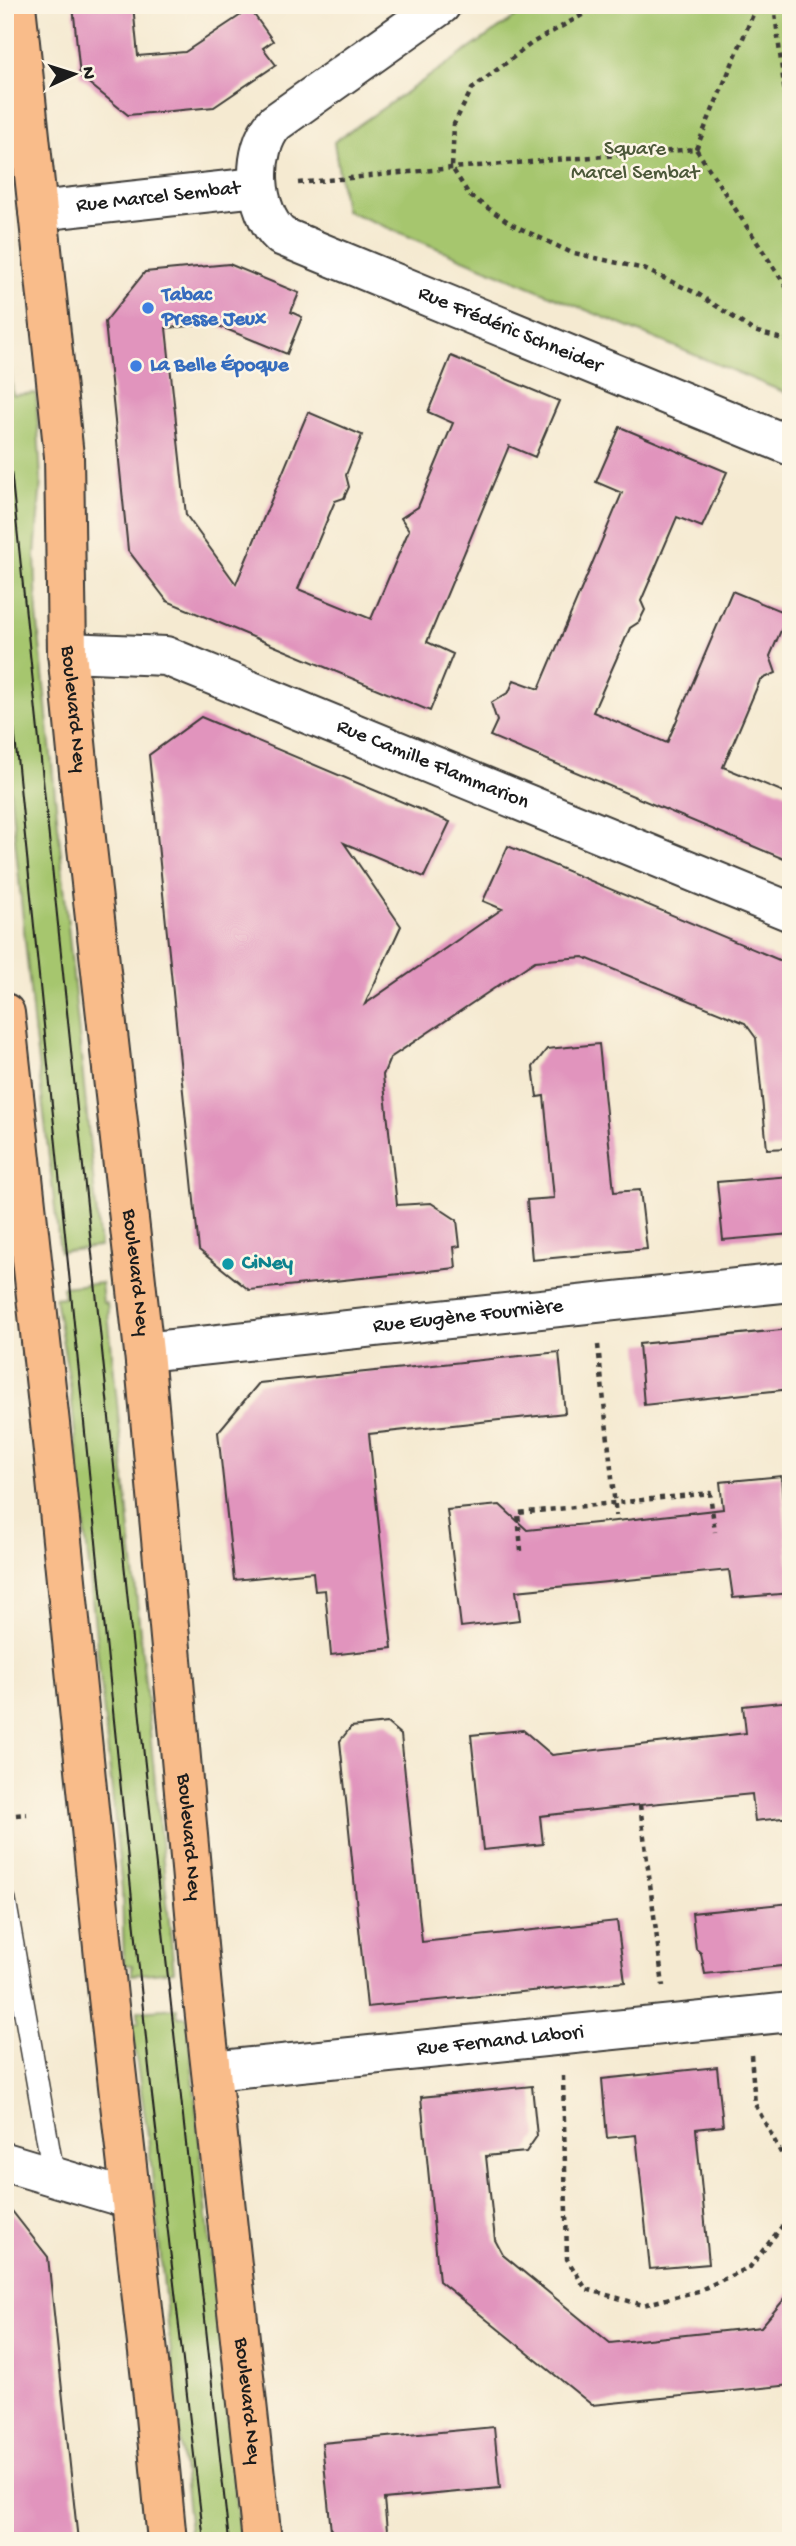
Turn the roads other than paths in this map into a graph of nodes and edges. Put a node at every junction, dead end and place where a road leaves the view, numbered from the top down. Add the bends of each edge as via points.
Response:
1 (16, 5) edge
2 (441, 5) edge
3 (257, 187) junction
4 (38, 211) junction
5 (791, 446) edge
6 (67, 652) junction
7 (791, 912) edge
8 (5, 1013) edge
9 (791, 1282) edge
10 (144, 1352) junction
11 (5, 1900) edge
12 (791, 2012) edge
13 (212, 2071) junction
14 (5, 2162) edge
15 (54, 2177) junction
16 (129, 2199) junction
17 (167, 2541) edge
18 (262, 2541) edge

1 - 4 main road, Boulevard Ney
2 - 3 street, Rue Marcel Sembat via 275,122 262,143
3 - 4 street, Rue Marcel Sembat
3 - 5 street, Rue Frédéric Schneider via 271,227 281,236
4 - 6 main road, Boulevard Ney via 64,456
6 - 7 street, Rue Camille Flammarion via 166,656
6 - 10 main road, Boulevard Ney
8 - 16 main road
9 - 10 street, Rue Eugène Fournière
10 - 13 main road, Boulevard Ney
11 - 15 lane
12 - 13 street, Rue Fernand Labori
13 - 18 main road, Boulevard Ney
14 - 15 street
15 - 16 street
16 - 17 main road

